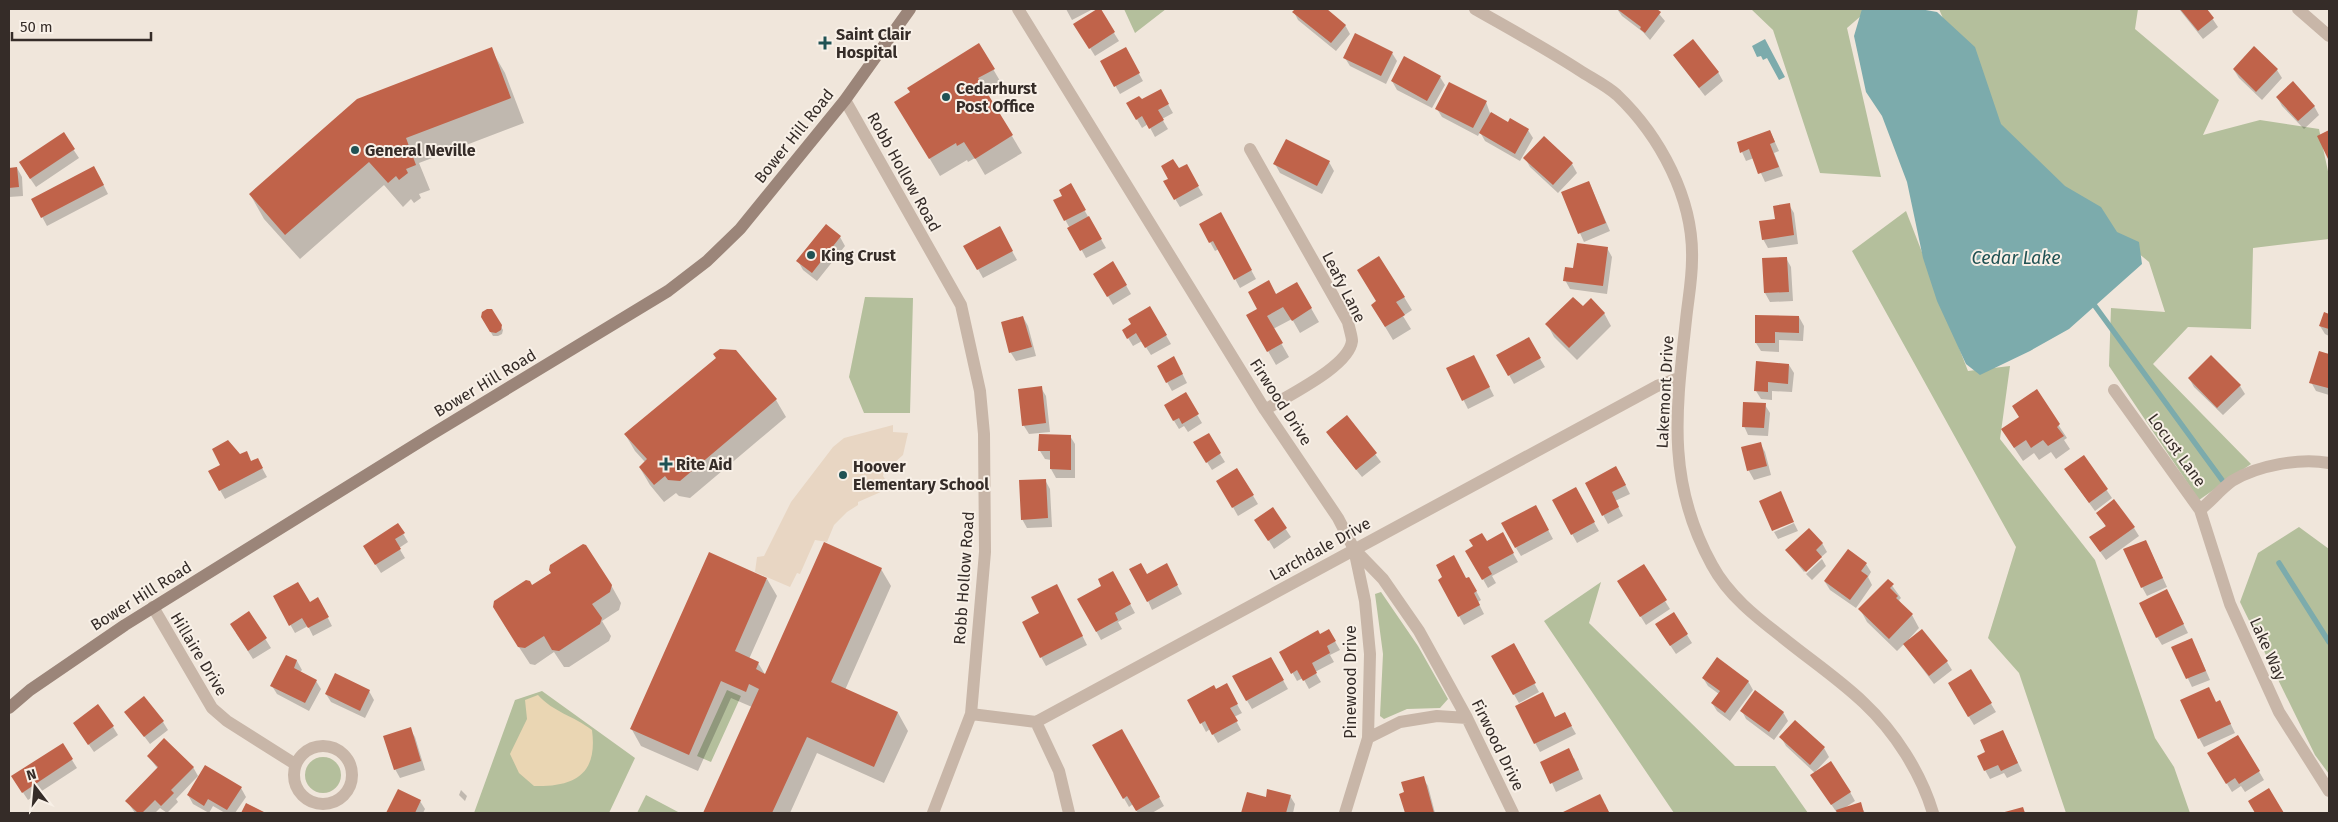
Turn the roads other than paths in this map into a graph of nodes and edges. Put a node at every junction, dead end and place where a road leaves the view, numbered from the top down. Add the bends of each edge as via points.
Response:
1 (910, 9) edge
2 (1018, 9) edge
3 (1474, 9) edge
4 (2298, 9) edge
5 (2329, 36) edge
6 (845, 100) junction
7 (1250, 149) dead end
8 (1679, 378) junction
9 (2114, 390) dead end
10 (1265, 410) junction
11 (2329, 463) edge
12 (2200, 510) junction
13 (1354, 549) junction
14 (153, 607) junction
15 (9, 708) edge
16 (971, 714) junction
17 (1467, 718) junction
18 (1036, 722) junction
19 (1368, 738) junction
20 (295, 764) junction
21 (2329, 791) edge
22 (933, 813) edge
23 (1069, 813) edge
24 (1345, 813) edge
25 (1513, 813) edge
26 (1933, 813) edge

1 - 6 main road, Bower Hill Road
2 - 10 street, Firwood Drive
3 - 8 street, Lakemont Drive via 1615,93 1660,148 1682,199 1692,259
4 - 5 street
6 - 14 main road, Bower Hill Road via 740,229 707,261 668,291
6 - 16 street, Robb Hollow Road via 960,305 980,391 984,434 985,552
7 - 10 street, Leafy Lane via 1348,322 1352,341 1347,354 1336,365
8 - 13 street, Larchdale Drive via 1656,386
8 - 26 street, Lakemont Drive via 1677,457 1682,492 1693,528 1713,568 1744,608 1865,704 1894,737 1914,768
9 - 12 street, Locust Lane
10 - 13 street, Firwood Drive via 1338,518
11 - 12 street, Locust Lane via 2311,460 2275,464 2233,481
12 - 21 street, Lake Way via 2230,604 2279,712
13 - 17 street, Firwood Drive via 1383,579 1419,631
13 - 18 street, Larchdale Drive
13 - 19 street, Pinewood Drive via 1365,601 1370,654
14 - 15 main road, Bower Hill Road via 79,655
14 - 20 street, Hillaire Drive via 212,708
16 - 18 street
16 - 22 street, Robb Hollow Road
17 - 19 street via 1437,716 1400,722
17 - 25 street, Firwood Drive
18 - 23 street via 1059,771
19 - 24 street, Pinewood Drive
20 - 20 street via 294,784 299,793 315,804 335,802 349,788 352,769 342,753 334,748 316,746 300,756

